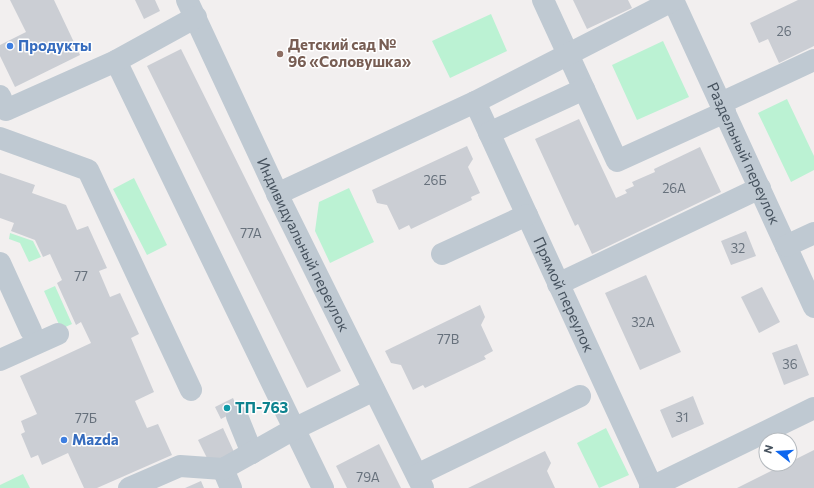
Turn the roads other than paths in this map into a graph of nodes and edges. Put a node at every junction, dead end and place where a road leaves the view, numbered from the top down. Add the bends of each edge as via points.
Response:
1 (543, 0) edge
2 (674, 0) edge
3 (192, 9) edge
4 (568, 54) junction
5 (814, 60) edge
6 (116, 62) junction
7 (584, 89) junction
8 (0, 96) edge
9 (475, 102) junction
10 (723, 107) junction
11 (489, 132) junction
12 (0, 138) edge
13 (760, 188) junction
14 (277, 194) junction
15 (527, 216) junction
16 (814, 233) edge
17 (786, 246) junction
18 (442, 254) dead end
19 (0, 263) edge
20 (558, 284) junction
21 (814, 307) edge
22 (31, 331) dead end
23 (58, 334) dead end
24 (0, 360) edge
25 (191, 390) dead end
26 (374, 390) junction
27 (580, 396) dead end
28 (814, 408) edge
29 (237, 416) dead end
30 (294, 428) junction
31 (252, 453) junction
32 (227, 479) edge
33 (420, 482) edge
34 (129, 488) edge
35 (323, 488) edge
36 (651, 488) edge

1 - 4 street
2 - 4 street
2 - 10 street, Раздельный переулок
3 - 6 street
3 - 14 street, Индивидуальный переулок
4 - 7 street
4 - 9 street
5 - 10 street
6 - 8 street via 6,110
6 - 30 street
7 - 10 street via 617,161
7 - 11 street
9 - 11 street, Прямой переулок
9 - 14 street
10 - 13 street, Раздельный переулок
11 - 15 street, Прямой переулок
12 - 25 street via 88,170
13 - 17 street, Раздельный переулок
13 - 20 street
14 - 26 street, Индивидуальный переулок
15 - 18 street
15 - 20 street, Прямой переулок
16 - 17 street
17 - 21 street, Раздельный переулок
19 - 22 street
20 - 36 street, Прямой переулок
23 - 24 street
26 - 30 street
26 - 33 street, Индивидуальный переулок
27 - 33 street
28 - 36 street
29 - 31 street
30 - 31 street
30 - 35 street
31 - 32 street
32 - 34 street via 180,466

